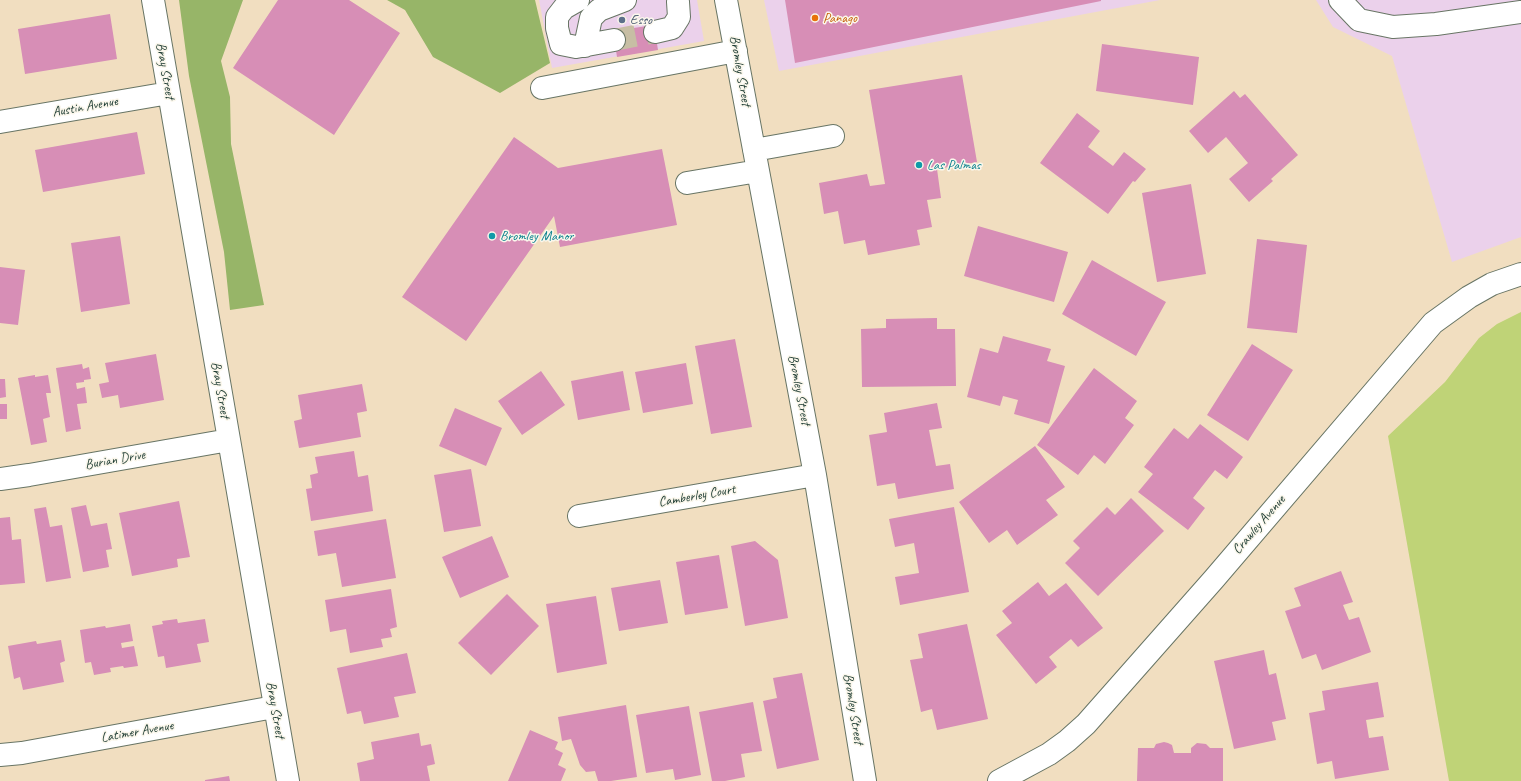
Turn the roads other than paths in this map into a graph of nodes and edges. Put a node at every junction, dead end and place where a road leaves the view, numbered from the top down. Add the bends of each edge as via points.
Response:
1 (152, 0) edge
2 (578, 0) edge
3 (625, 0) edge
4 (726, 0) edge
5 (1340, 0) edge
6 (684, 1) edge
7 (1521, 12) edge
8 (655, 32) tunnel mouth
9 (614, 40) tunnel mouth
10 (585, 46) junction
11 (736, 51) junction
12 (542, 88) dead end
13 (169, 93) junction
14 (0, 122) edge
15 (833, 136) dead end
16 (756, 160) junction
17 (687, 183) dead end
18 (1521, 274) edge
19 (229, 440) junction
20 (815, 475) junction
21 (0, 479) edge
22 (579, 516) dead end
23 (274, 707) junction
24 (0, 755) edge
25 (288, 781) edge
26 (865, 781) edge
27 (999, 781) edge

1 - 13 street, Bray Street
2 - 10 street via 564,8 557,17 557,28 561,44
3 - 10 street via 599,10 591,18
4 - 11 street, Bromley Street
5 - 7 street via 1359,20 1393,27 1436,24
6 - 8 street via 672,28
9 - 10 street
11 - 12 street
11 - 16 street, Bromley Street
13 - 14 street, Austin Avenue
13 - 19 street, Bray Street
15 - 16 street
16 - 17 street
16 - 20 street, Bromley Street
18 - 27 street, Crawley Avenue via 1492,284 1433,323 1086,724 1049,754
19 - 21 street, Burian Drive
19 - 23 street, Bray Street
20 - 22 street, Camberley Court
20 - 26 street, Bromley Street
23 - 24 street, Latimer Avenue
23 - 25 street, Bray Street

